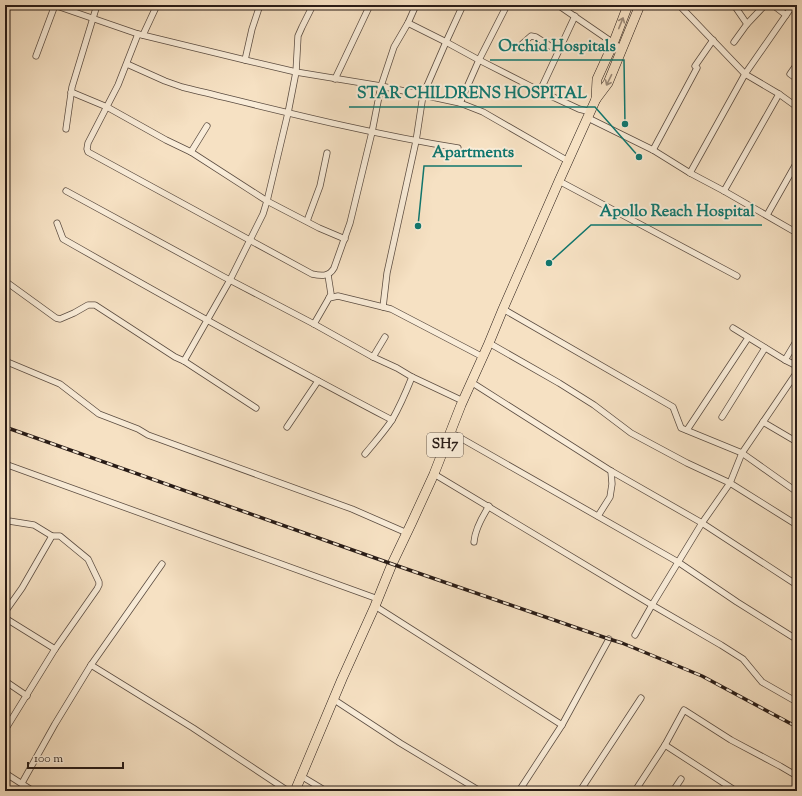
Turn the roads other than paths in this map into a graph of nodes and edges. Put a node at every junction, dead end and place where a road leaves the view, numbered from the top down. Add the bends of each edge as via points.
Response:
1 (55, 5) edge
2 (97, 5) edge
3 (158, 5) edge
4 (260, 5) edge
5 (313, 5) edge
6 (370, 5) edge
7 (416, 5) edge
8 (463, 5) edge
9 (507, 5) edge
10 (558, 5) edge
11 (628, 5) edge
12 (640, 5) edge
13 (679, 5) edge
14 (734, 5) edge
15 (765, 5) edge
16 (773, 5) edge
17 (793, 5) edge
18 (786, 15) junction
19 (575, 16) junction
20 (93, 19) junction
21 (408, 23) junction
22 (748, 24) junction
23 (140, 35) junction
24 (713, 40) junction
25 (446, 42) junction
26 (734, 42) dead end
27 (522, 44) dead end
28 (613, 44) junction
29 (622, 49) junction
30 (558, 51) junction
31 (36, 56) dead end
32 (245, 60) junction
33 (479, 60) junction
34 (127, 64) junction
35 (797, 64) edge
36 (296, 72) junction
37 (745, 74) junction
38 (335, 79) junction
39 (797, 79) edge
40 (381, 86) junction
41 (540, 91) junction
42 (71, 92) junction
43 (779, 94) junction
44 (423, 95) junction
45 (596, 99) junction
46 (460, 103) junction
47 (107, 107) junction
48 (797, 107) edge
49 (288, 113) junction
50 (589, 115) junction
51 (207, 126) dead end
52 (66, 129) dead end
53 (372, 132) junction
54 (416, 141) junction
55 (458, 148) dead end
56 (653, 150) junction
57 (191, 152) junction
58 (327, 153) dead end
59 (568, 161) junction
60 (797, 162) edge
61 (690, 173) junction
62 (559, 181) junction
63 (66, 191) dead end
64 (724, 191) junction
65 (267, 200) junction
66 (767, 215) junction
67 (306, 221) junction
68 (57, 223) dead end
69 (797, 233) edge
70 (345, 239) junction
71 (250, 240) junction
72 (328, 275) junction
73 (737, 276) dead end
74 (230, 280) junction
75 (5, 281) edge
76 (329, 298) junction
77 (384, 307) junction
78 (503, 309) junction
79 (207, 321) junction
80 (314, 324) junction
81 (733, 328) dead end
82 (385, 337) dead end
83 (748, 338) junction
84 (797, 340) edge
85 (490, 343) junction
86 (765, 348) junction
87 (373, 357) junction
88 (483, 357) junction
89 (785, 360) junction
90 (5, 361) edge
91 (184, 362) junction
92 (797, 366) edge
93 (797, 372) edge
94 (412, 377) junction
95 (318, 381) junction
96 (471, 382) junction
97 (463, 401) junction
98 (256, 408) dead end
99 (722, 417) dead end
100 (392, 420) junction
101 (763, 422) junction
102 (287, 427) dead end
103 (687, 430) junction
104 (450, 432) junction
105 (797, 442) edge
106 (742, 453) junction
107 (365, 454) dead end
108 (5, 464) edge
109 (611, 470) junction
110 (434, 474) junction
111 (730, 483) junction
112 (797, 492) edge
113 (488, 506) junction
114 (598, 516) junction
115 (5, 520) edge
116 (702, 523) junction
117 (797, 525) edge
118 (407, 533) junction
119 (52, 536) junction
120 (474, 542) dead end
121 (678, 562) junction
122 (162, 564) dead end
123 (797, 585) edge
124 (376, 602) junction
125 (652, 605) junction
126 (5, 612) edge
127 (5, 618) edge
128 (636, 635) dead end
129 (796, 639) edge
130 (609, 640) dead end
131 (55, 649) junction
132 (91, 665) junction
133 (5, 681) edge
134 (27, 696) junction
135 (641, 698) dead end
136 (333, 699) junction
137 (797, 702) edge
138 (562, 725) junction
139 (5, 730) edge
140 (665, 745) junction
141 (5, 773) edge
142 (301, 776) junction
143 (797, 776) edge
144 (681, 779) dead end
145 (22, 784) junction
146 (33, 791) edge
147 (288, 791) edge
148 (295, 791) edge
149 (326, 791) edge
150 (480, 791) edge
151 (519, 791) edge
152 (580, 791) edge
153 (635, 791) edge
154 (673, 791) edge
155 (736, 791) edge

1 - 20 street
1 - 31 street
2 - 20 street
3 - 23 street
4 - 32 street
5 - 36 street via 298,36
6 - 38 street
7 - 21 street
8 - 25 street
9 - 33 street
10 - 19 street
28 -> 11 main road, SH7
12 - 29 main road, SH7
13 - 24 street
14 - 22 street
15 - 22 street
16 - 18 street
17 - 18 street
18 - 37 street
19 - 28 street
19 - 30 street
20 - 23 street
20 - 42 street
21 - 25 street
21 - 40 street via 394,47
22 - 26 street
23 - 32 street
23 - 34 street
24 - 37 street
24 - 56 street
25 - 33 street
25 - 44 street
27 - 30 street via 531,36
28 - 29 street
28 - 45 main road, SH7 via 597,79
29 -> 45 main road, SH7 via 608,83
30 - 41 street
32 - 36 street
33 - 41 street
33 - 46 street
34 - 47 street
34 - 49 street via 182,87
35 - 39 street via 790,74
36 - 38 street
36 - 49 street
37 - 43 street
37 - 61 street
38 - 40 street
40 - 44 street
40 - 53 street
41 - 50 street
42 - 47 street
42 - 52 street
43 - 48 street
43 - 64 street
44 - 46 street
44 - 54 street
45 - 50 main road, SH7
46 - 59 street via 483,112
47 - 57 street
47 - 71 street via 88,143 88,152
49 - 53 street
49 - 65 street
50 - 56 street
50 - 59 main road, SH7
51 - 57 street
53 - 54 street
53 - 70 street
54 - 55 street
54 - 77 street via 387,273
56 - 61 street
57 - 65 street
58 - 67 street via 320,186
59 - 62 main road, SH7
60 - 66 street
61 - 64 street
62 - 73 street
62 - 78 main road, SH7
63 - 74 street
64 - 66 street
65 - 67 street
65 - 71 street
66 - 69 street
67 - 70 street
68 - 79 street via 63,239
70 - 72 street via 334,268
71 - 72 street via 312,274
71 - 74 street
72 - 76 street
74 - 79 street
74 - 80 street
75 - 91 street via 56,318 60,319 74,313 88,304 95,305
76 - 77 street via 338,296
76 - 80 street
77 - 88 street
78 - 85 main road, SH7
78 - 103 street via 673,407 681,428
79 - 91 street
79 - 95 street
80 - 87 street
81 - 83 street
82 - 87 street
83 - 86 street
83 - 103 street
84 - 89 street
85 - 88 main road, SH7
85 - 111 street via 594,405 631,433
86 - 89 street
86 - 99 street
87 - 94 street
88 - 96 main road, SH7
89 - 92 street
90 - 118 street via 60,384 99,414 148,435 352,509
91 - 98 street
93 - 101 street
94 - 97 street
94 - 100 street
95 - 100 street
95 - 102 street
96 - 97 main road, SH7
96 - 109 street
97 - 104 main road, SH7
100 - 107 street
101 - 105 street
101 - 106 street
103 - 106 street
104 - 110 main road, SH7
104 - 114 street
106 - 111 street
106 - 112 street
108 - 124 street
109 - 114 street via 610,496
109 - 116 street
110 - 113 street
110 - 118 main road, SH7
111 - 116 street
111 - 117 street
113 - 120 street via 477,527
113 - 125 street
114 - 121 street
115 - 119 street via 34,525
116 - 121 street
116 - 123 street
118 - 124 main road, SH7
119 - 126 street
119 - 131 street via 60,536 88,559 99,582 97,589
121 - 125 street
121 - 129 street
122 - 132 street
124 - 136 main road, SH7
124 - 138 street
125 - 128 street
125 - 137 street via 735,653 749,665 762,682
127 - 131 street
130 - 138 street
131 - 134 street
132 - 145 street
132 - 147 street
133 - 134 street
134 - 139 street
135 - 152 street
136 - 142 main road, SH7
136 - 150 street
138 - 151 street
140 - 143 street via 684,710 731,740
140 - 153 street
140 - 155 street
141 - 145 street
142 - 148 main road, SH7
142 - 149 street
144 - 154 street
145 - 146 street

